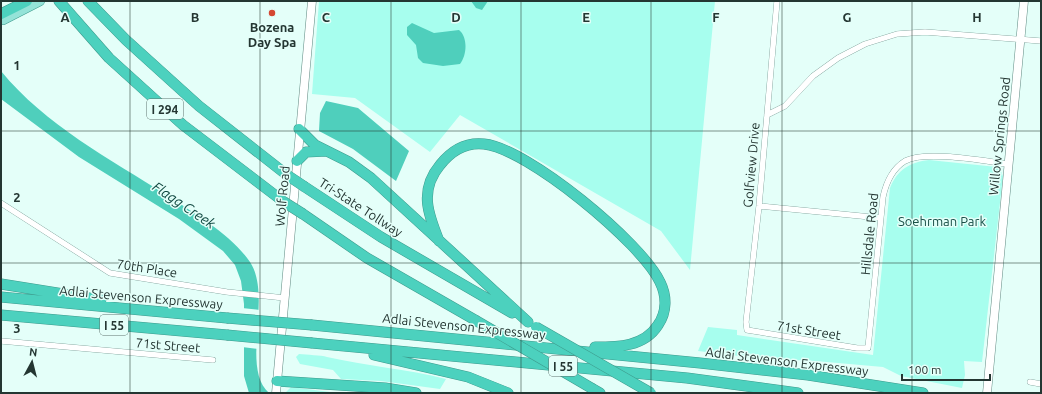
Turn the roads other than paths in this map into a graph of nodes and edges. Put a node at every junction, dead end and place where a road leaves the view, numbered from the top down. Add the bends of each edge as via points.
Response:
1 (20, 1) edge
2 (27, 1) edge
3 (40, 1) edge
4 (59, 1) edge
5 (88, 1) edge
6 (312, 1) edge
7 (777, 1) edge
8 (1024, 1) edge
9 (2, 17) edge
10 (1021, 39) junction
11 (1041, 41) edge
12 (767, 116) junction
13 (299, 129) junction
14 (328, 151) junction
15 (297, 161) junction
16 (1008, 164) junction
17 (1, 203) edge
18 (759, 206) junction
19 (881, 218) junction
20 (439, 241) junction
21 (1, 284) edge
22 (1, 297) edge
23 (285, 298) junction
24 (1, 315) edge
25 (210, 316) junction
26 (532, 324) junction
27 (747, 330) joint
28 (1, 341) edge
29 (329, 345) junction
30 (542, 347) junction
31 (868, 348) joint
32 (213, 360) dead end
33 (277, 381) junction
34 (1030, 382) dead end
35 (1041, 384) edge
36 (987, 390) edge
37 (596, 391) edge
38 (276, 392) edge
39 (416, 393) edge
40 (508, 393) edge
41 (651, 393) edge
42 (798, 393) edge
43 (923, 393) edge

1 - 9 highway
2 - 9 highway
3 - 9 main road
4 - 37 highway, I 294, bridge via 109,58 183,125 284,202 367,258
5 - 26 highway, Tri-State Tollway / I 294, bridge via 126,40 199,106 287,175 419,259
6 - 13 street, Wolf Road
7 - 12 street, Golfview Drive
8 - 10 street, Willow Springs Road
10 - 11 street
10 - 12 street via 925,32 897,34 865,44 838,58 813,76 786,106
10 - 16 street, Willow Springs Road
12 - 18 street, Golfview Drive
13 - 14 highway via 315,145
13 - 15 street, Wolf Road
14 - 15 highway via 306,152
14 - 20 highway via 371,178
15 - 23 street, Wolf Road
16 - 19 street, Hillsdale Road via 928,156 905,161 889,178 883,197
16 - 36 street, Willow Springs Road
17 - 23 street, 70th Place via 110,273 227,292
18 - 19 street
18 - 27 street, Golfview Drive
19 - 31 street, Hillsdale Road
20 - 26 highway
20 - 30 highway via 429,216 427,194 432,174 446,157 457,149 468,145 486,144 508,152 572,193 619,234 657,275 663,290 665,306 660,322 649,336 634,344 614,347
21 - 25 highway
22 - 25 highway, Adlai Stevenson Expressway / I 55
23 - 33 street, Wolf Road
24 - 29 highway, I 55, bridge
25 - 30 highway, Adlai Stevenson Expressway / I 55, bridge
26 - 41 highway, Tri-State Tollway / I 294, bridge
27 - 31 street, 71st Street
28 - 32 street, 71st Street
29 - 40 highway via 468,377
29 - 42 highway, I 55 via 687,378
30 - 43 highway, Adlai Stevenson Expressway / I 55 via 808,375
33 - 38 street, Wolf Road
33 - 39 highway via 385,388
34 - 35 street

